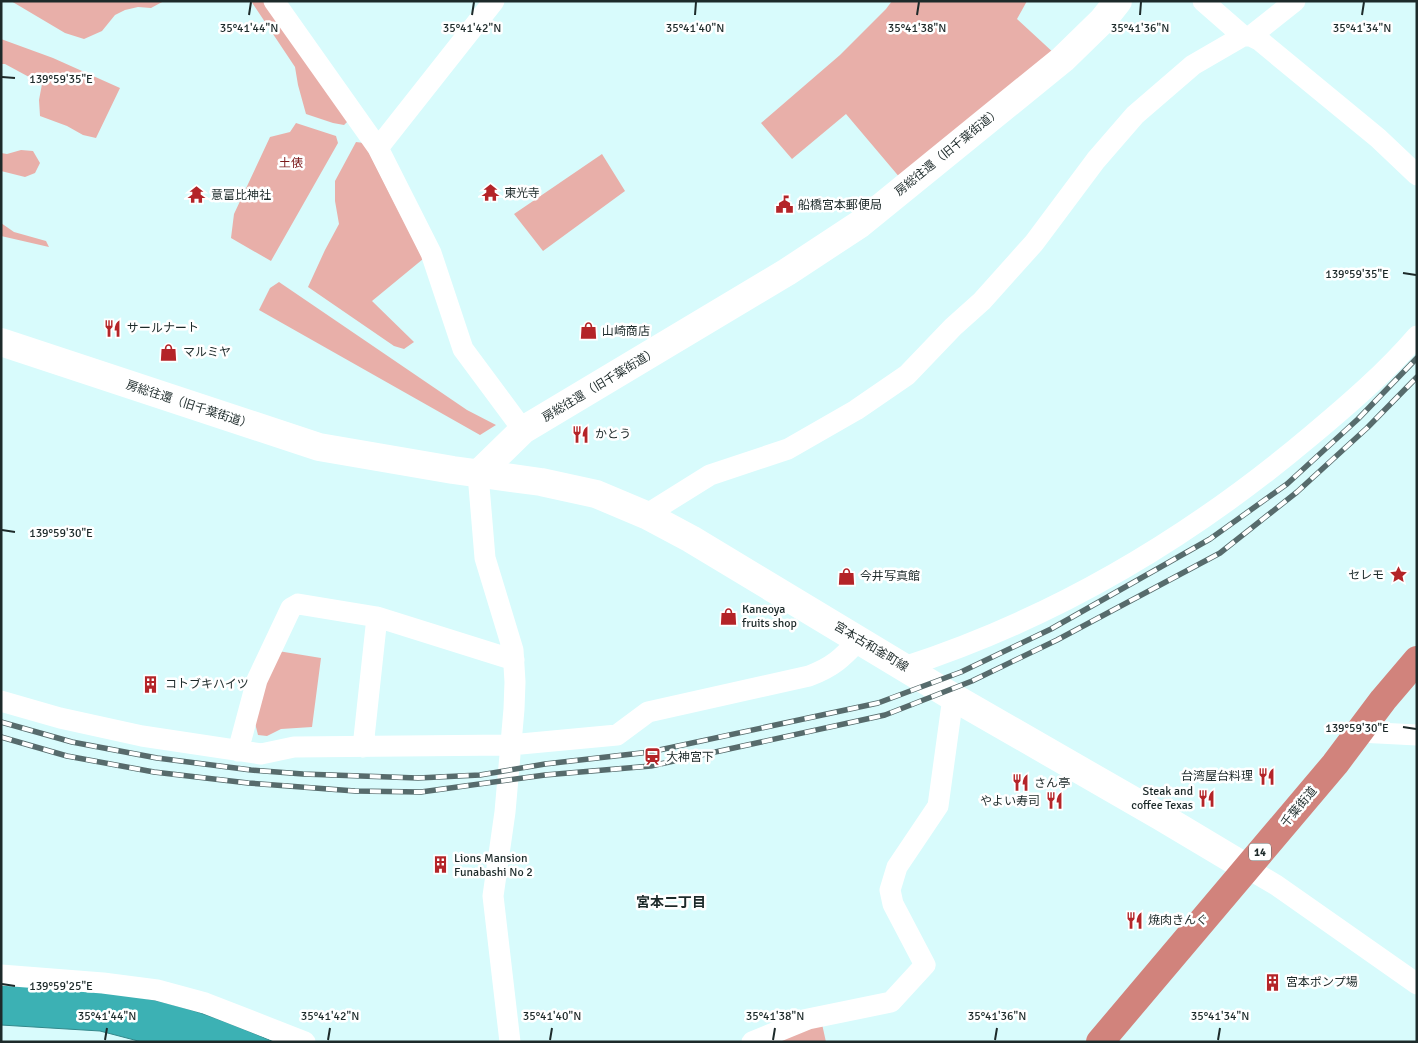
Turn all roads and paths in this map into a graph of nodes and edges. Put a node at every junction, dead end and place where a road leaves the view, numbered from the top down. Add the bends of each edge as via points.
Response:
1 (274, 1) edge
2 (494, 1) edge
3 (1118, 1) edge
4 (1202, 1) edge
5 (1295, 1) edge
6 (1247, 36) junction
7 (378, 148) junction
8 (1417, 175) edge
9 (1417, 336) edge
10 (1, 342) edge
11 (524, 430) junction
12 (478, 474) junction
13 (646, 515) junction
14 (377, 617) junction
15 (859, 640) junction
16 (514, 660) junction
17 (1417, 660) edge
18 (904, 667) junction
19 (953, 697) junction
20 (1, 701) edge
21 (1359, 732) junction
22 (1417, 735) edge
23 (510, 745) junction
24 (363, 747) junction
25 (238, 751) junction
26 (1247, 868) junction
27 (1, 975) edge
28 (1417, 984) edge
29 (305, 1042) edge
30 (510, 1042) edge
31 (752, 1042) edge
32 (1100, 1042) edge

1 - 7 street
2 - 7 street
3 - 11 street, 房総往還（旧千葉街道） via 1063,60 860,224
4 - 6 street
5 - 6 street
6 - 8 street via 1259,40 1378,138
6 - 13 street via 1193,65 1135,115 1096,160 1034,243 982,301 907,375 856,410 788,449 710,475
7 - 11 street via 431,253 463,349
9 - 18 street via 1344,408 1271,470 1198,523 1118,572 1035,616
10 - 12 street, 房総往還（旧千葉街道） via 319,447
11 - 12 street, 房総往還（旧千葉街道）
12 - 13 street, 宮本古和釜町線 via 541,482 596,494
12 - 16 street via 485,558
13 - 15 street, 宮本古和釜町線
14 - 16 street
14 - 24 street
14 - 25 street via 298,604 291,608 257,680
15 - 18 street, 宮本古和釜町線
15 - 23 street via 827,669 809,676 648,712 617,735
16 - 23 street
17 - 21 highway, 千葉街道 / 14
18 - 19 street, 宮本古和釜町線
19 - 26 street, 宮本古和釜町線
19 - 31 street via 938,806 897,867 890,890 925,965 891,1002 808,1019
20 - 25 street via 142,736
21 - 22 street
21 - 26 highway, 千葉街道 / 14
23 - 24 street
23 - 30 street via 505,812 493,896
24 - 25 street via 294,747 261,754
26 - 28 street
26 - 32 highway, 千葉街道 / 14
27 - 29 street via 157,990 205,1003

